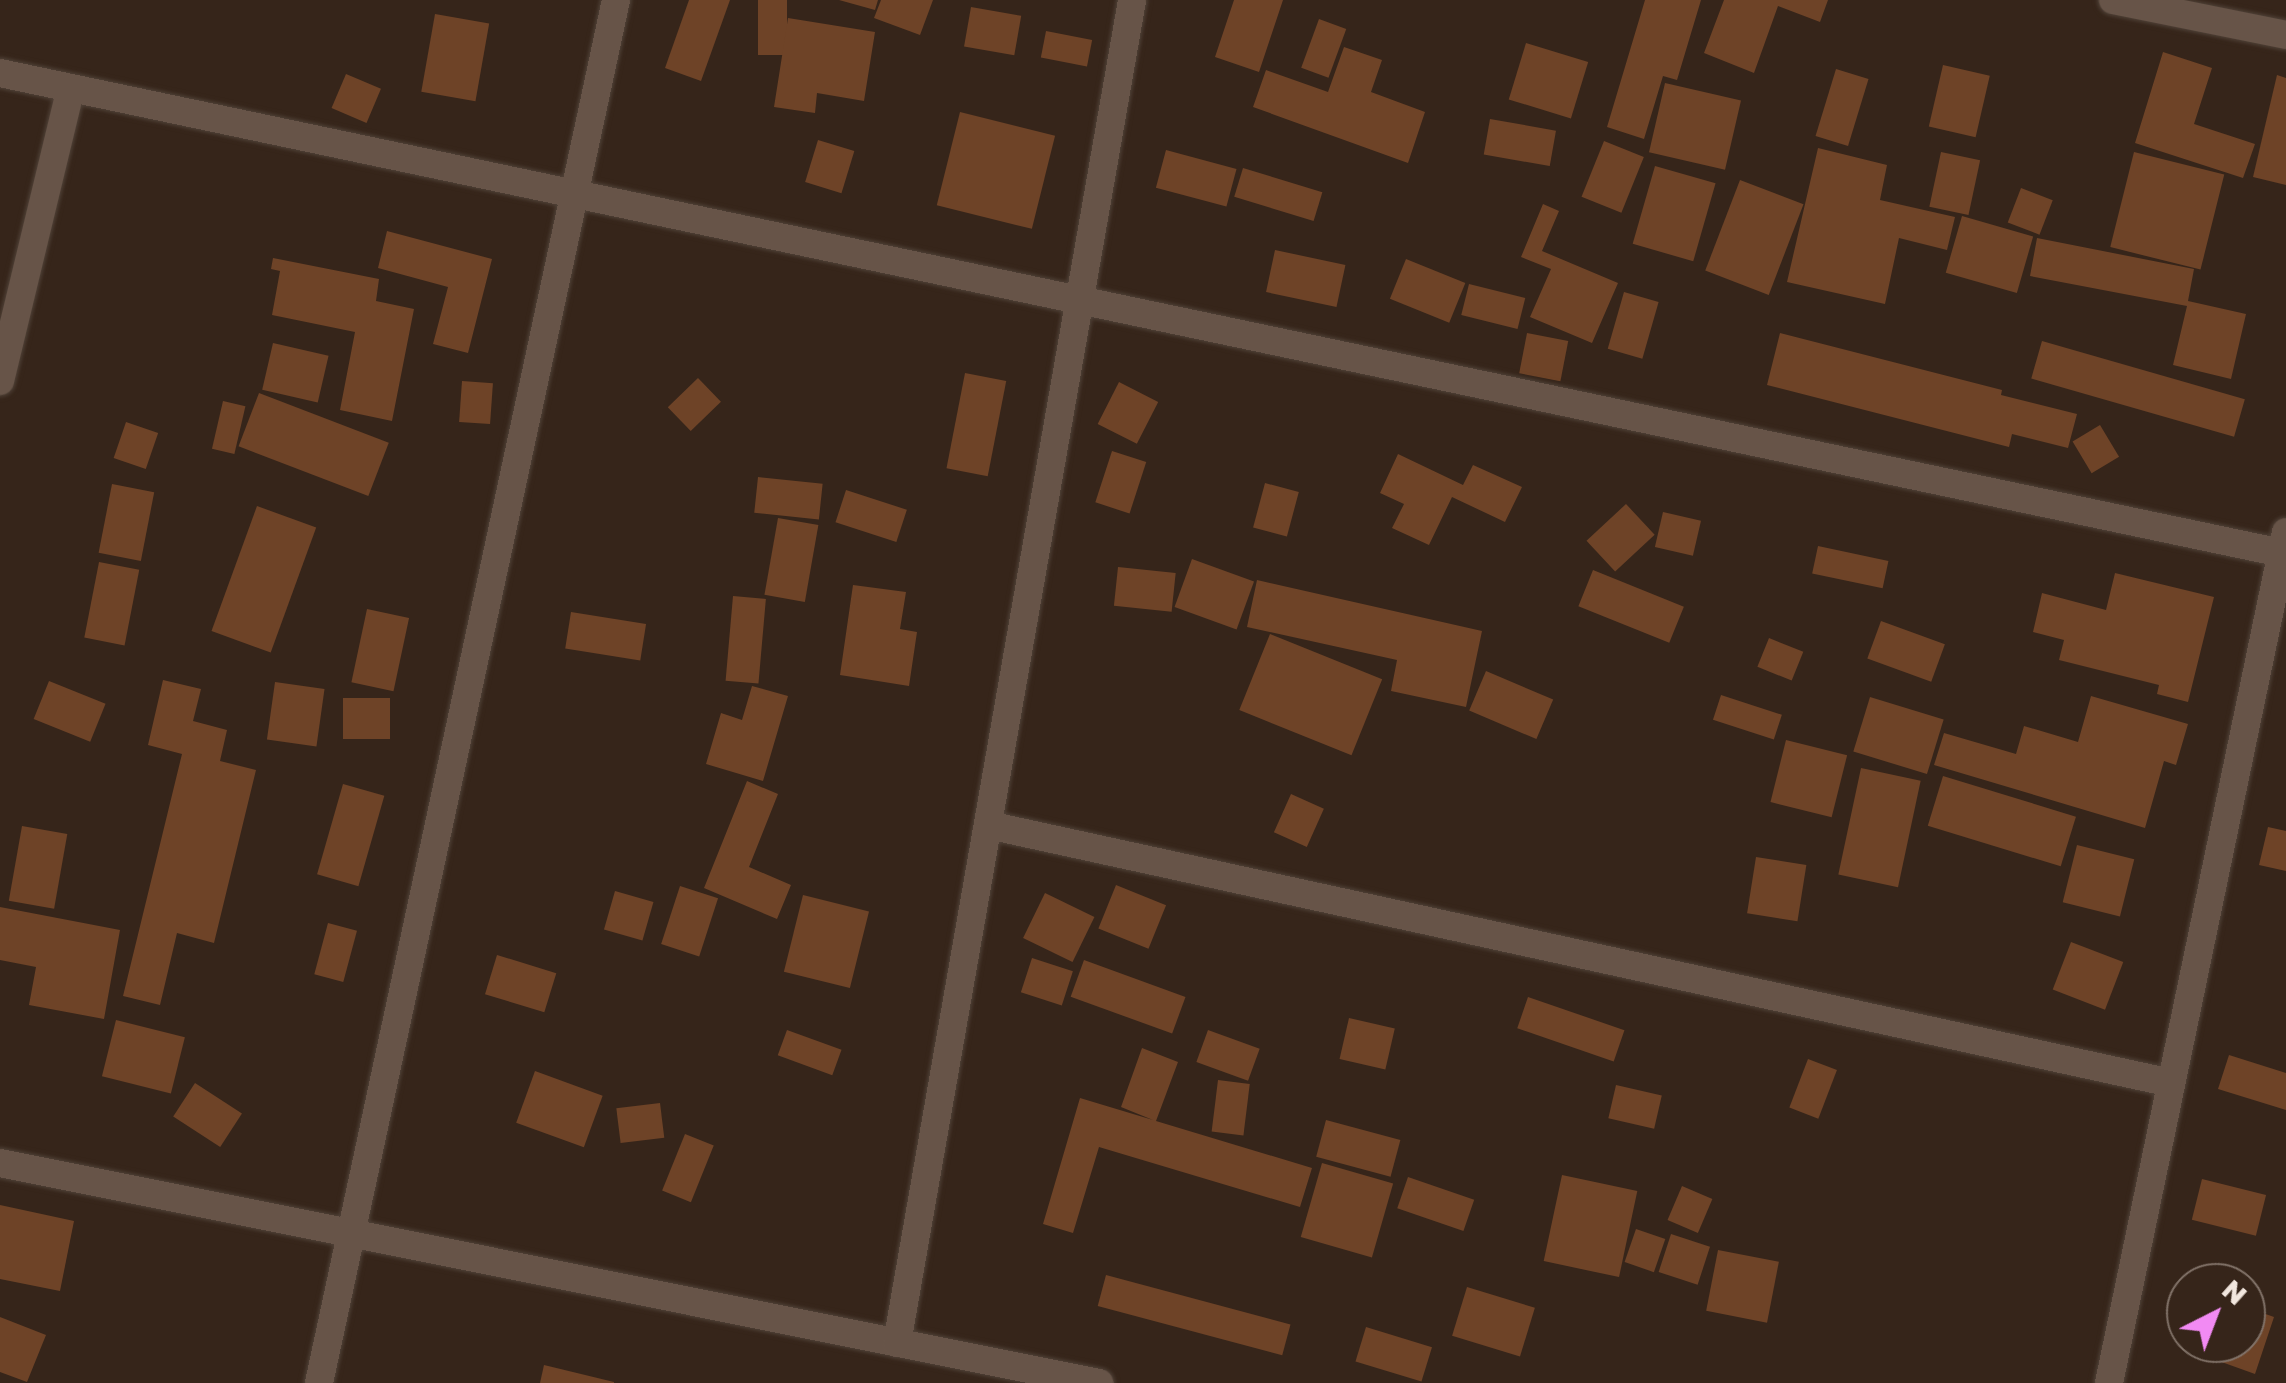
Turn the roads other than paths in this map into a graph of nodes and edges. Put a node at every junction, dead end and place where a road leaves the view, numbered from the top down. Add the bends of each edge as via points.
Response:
1 (616, 0) edge
2 (1132, 0) edge
3 (2113, 0) edge
4 (2286, 36) edge
5 (0, 74) edge
6 (71, 88) junction
7 (574, 194) junction
8 (1080, 300) junction
9 (0, 381) edge
10 (2285, 547) edge
11 (988, 824) junction
12 (2172, 1083) junction
13 (0, 1163) edge
14 (349, 1234) junction
15 (897, 1343) junction
16 (318, 1383) edge
17 (1099, 1383) edge
18 (2109, 1383) edge

1 - 7 street
2 - 8 street
3 - 4 street
5 - 6 street
6 - 7 street
6 - 9 street
7 - 8 street
7 - 14 street
8 - 10 street
8 - 11 street
10 - 12 street
11 - 12 street
11 - 15 street
12 - 18 street
13 - 14 street
14 - 15 street
14 - 16 street
15 - 17 street

